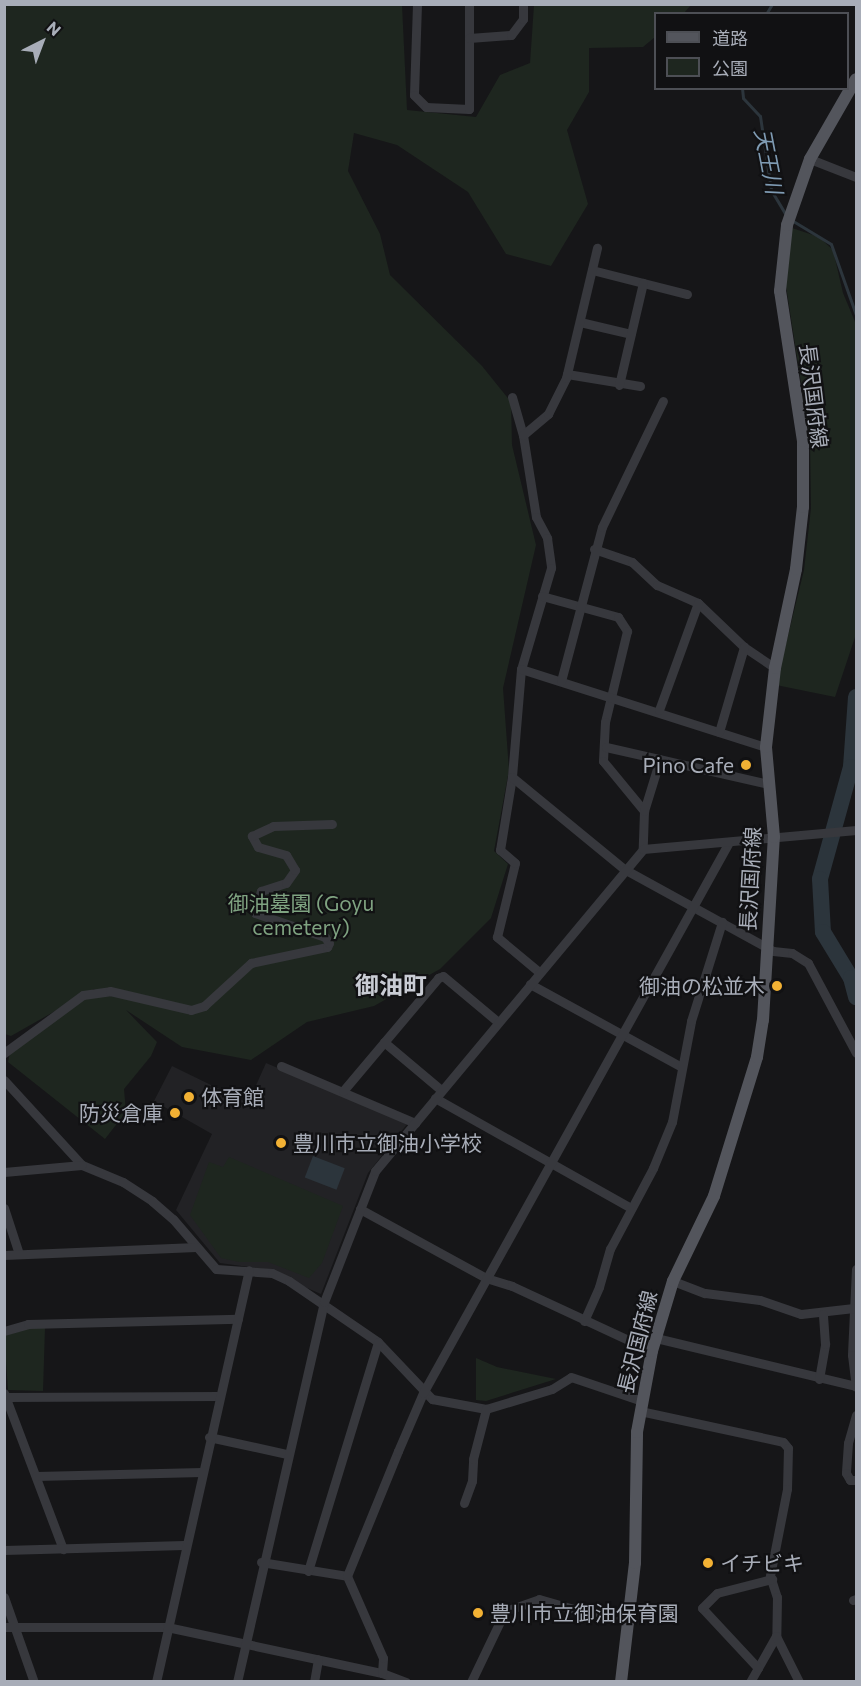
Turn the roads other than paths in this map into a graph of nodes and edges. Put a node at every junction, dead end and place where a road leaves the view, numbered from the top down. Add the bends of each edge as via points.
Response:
1 (417, 4) edge
2 (469, 4) edge
3 (523, 4) edge
4 (469, 38) junction
5 (856, 79) edge
6 (810, 159) junction
7 (856, 177) edge
8 (597, 248) dead end
9 (592, 270) junction
10 (643, 283) junction
11 (687, 294) dead end
12 (580, 322) junction
13 (631, 334) junction
14 (567, 374) junction
15 (619, 385) junction
16 (640, 386) dead end
17 (512, 397) dead end
18 (663, 401) dead end
19 (523, 435) junction
20 (594, 549) junction
21 (542, 596) junction
22 (698, 603) junction
23 (580, 606) junction
24 (744, 646) junction
25 (775, 668) junction
26 (521, 669) junction
27 (561, 681) junction
28 (611, 696) junction
29 (659, 710) junction
30 (719, 732) junction
31 (606, 747) junction
32 (766, 747) junction
33 (660, 759) junction
34 (512, 777) junction
35 (769, 784) junction
36 (644, 811) junction
37 (333, 824) dead end
38 (856, 830) edge
39 (774, 837) junction
40 (728, 844) junction
41 (643, 849) junction
42 (624, 869) junction
43 (694, 908) junction
44 (722, 922) junction
45 (766, 944) junction
46 (539, 972) junction
47 (530, 984) junction
48 (498, 1022) junction
49 (622, 1035) junction
50 (384, 1042) junction
51 (4, 1053) edge
52 (856, 1053) edge
53 (280, 1066) dead end
54 (680, 1066) junction
55 (5, 1083) edge
56 (343, 1091) junction
57 (438, 1094) junction
58 (415, 1123) junction
59 (549, 1163) junction
60 (82, 1165) junction
61 (4, 1172) edge
62 (4, 1208) edge
63 (631, 1208) junction
64 (360, 1209) junction
65 (196, 1247) junction
66 (18, 1254) junction
67 (4, 1255) edge
68 (856, 1269) edge
69 (249, 1270) junction
70 (486, 1278) junction
71 (673, 1281) junction
72 (324, 1302) junction
73 (854, 1308) junction
74 (824, 1314) junction
75 (238, 1319) junction
76 (584, 1321) junction
77 (4, 1331) edge
78 (656, 1338) junction
79 (378, 1342) junction
80 (652, 1351) junction
81 (819, 1379) junction
82 (856, 1387) edge
83 (423, 1393) junction
84 (5, 1395) edge
85 (219, 1396) junction
86 (641, 1406) junction
87 (486, 1409) junction
88 (856, 1415) edge
89 (209, 1437) junction
90 (287, 1454) junction
91 (202, 1472) junction
92 (36, 1476) junction
93 (856, 1480) edge
94 (464, 1503) dead end
95 (184, 1545) junction
96 (63, 1549) junction
97 (4, 1550) edge
98 (261, 1562) junction
99 (308, 1571) junction
100 (347, 1576) junction
101 (772, 1579) junction
102 (4, 1597) edge
103 (632, 1610) junction
104 (16, 1626) junction
105 (4, 1627) edge
106 (167, 1627) junction
107 (776, 1636) junction
108 (244, 1642) junction
109 (318, 1659) junction
110 (758, 1668) junction
111 (382, 1673) junction
112 (393, 1678) edge
113 (34, 1682) edge
114 (156, 1682) edge
115 (237, 1682) edge
116 (314, 1682) edge
117 (406, 1682) edge
118 (471, 1682) edge
119 (621, 1682) edge
120 (750, 1682) edge
121 (799, 1682) edge

1 - 4 street via 414,95 426,107 469,109
2 - 4 street
3 - 4 street via 523,19 511,35
5 - 6 main road, 長沢国府線
6 - 7 street
6 - 25 main road, 長沢国府線 via 789,220 780,291 803,441 803,507 796,569
8 - 9 street
9 - 10 street
9 - 12 street
10 - 11 street
10 - 13 street
12 - 13 street
12 - 14 street
13 - 15 street
14 - 15 street
14 - 19 street via 548,414
15 - 16 street
17 - 19 street
18 - 20 street
19 - 21 street via 536,517 547,538 551,568
20 - 22 street via 632,562 657,585
20 - 23 street
21 - 23 street
21 - 26 street
22 - 24 street
22 - 29 street
23 - 27 street
23 - 28 street via 618,617 627,631
24 - 25 street
24 - 30 street
25 - 32 main road, 長沢国府線
26 - 27 street
26 - 34 street
27 - 28 street
28 - 29 street
28 - 31 street via 605,722
29 - 30 street
30 - 32 street
31 - 33 street
31 - 36 street via 603,761
32 - 35 main road, 長沢国府線
33 - 35 street
33 - 36 street
34 - 42 street
34 - 46 street via 500,850 514,863 497,937
35 - 39 main road, 長沢国府線
36 - 41 street
37 - 51 street via 273,826 252,836 258,847 286,855 295,870 286,883 261,891 255,913 325,937 327,947 251,963 204,1006 191,1010 110,991 82,995
38 - 39 street
39 - 40 street
39 - 45 main road, 長沢国府線
40 - 41 street
40 - 43 street
41 - 42 street
42 - 43 street
42 - 46 street
43 - 44 street
43 - 49 street
44 - 45 street
44 - 54 street
45 - 52 street via 774,951 792,952 808,963
45 - 71 main road, 長沢国府線 via 763,1020 757,1057 714,1196
46 - 47 street
47 - 48 street
47 - 49 street
48 - 50 street via 443,976
48 - 57 street
49 - 54 street
49 - 59 street
50 - 56 street
50 - 57 street
53 - 56 street
54 - 63 street via 672,1122
55 - 60 street
56 - 58 street
57 - 58 street
57 - 59 street
58 - 64 street via 375,1171
59 - 63 street
59 - 70 street
60 - 61 street
60 - 65 street via 123,1182 152,1201
62 - 66 street
63 - 76 street via 610,1249
64 - 70 street
64 - 72 street
65 - 66 street
65 - 69 street via 216,1269
66 - 67 street
68 - 73 street
69 - 72 street via 272,1273
69 - 75 street
70 - 76 street via 512,1286
70 - 83 street
71 - 74 street via 705,1293 760,1300 801,1314
71 - 78 main road, 長沢国府線
72 - 79 street
72 - 90 street
73 - 74 street
73 - 82 street via 852,1355
74 - 81 street via 825,1344
75 - 77 street via 28,1324
75 - 85 street
76 - 80 street
78 - 80 main road, 長沢国府線
78 - 81 street
79 - 83 street
79 - 99 street
80 - 86 main road, 長沢国府線
81 - 82 street
83 - 87 street via 432,1399
83 - 100 street
84 - 85 street
84 - 92 street
85 - 89 street
86 - 87 street via 571,1377 552,1389
86 - 101 street via 783,1442 789,1448 787,1489
86 - 103 main road, 長沢国府線
87 - 94 street
88 - 93 street via 848,1443 846,1473 850,1480
89 - 90 street
89 - 91 street
90 - 98 street
91 - 92 street
91 - 95 street
92 - 96 street
95 - 96 street
95 - 106 street
96 - 97 street
98 - 99 street
98 - 108 street
99 - 100 street
100 - 111 street via 383,1658
101 - 107 street via 777,1597
101 - 110 street via 717,1593 702,1608
102 - 104 street
103 - 118 street via 621,1615 577,1610 539,1599 505,1611
103 - 119 main road, 長沢国府線
104 - 105 street
104 - 106 street
104 - 113 street
106 - 108 street
106 - 114 street
107 - 110 street
107 - 121 street
108 - 109 street
108 - 115 street
109 - 111 street
109 - 116 street
110 - 120 street
111 - 112 street
112 - 117 street

